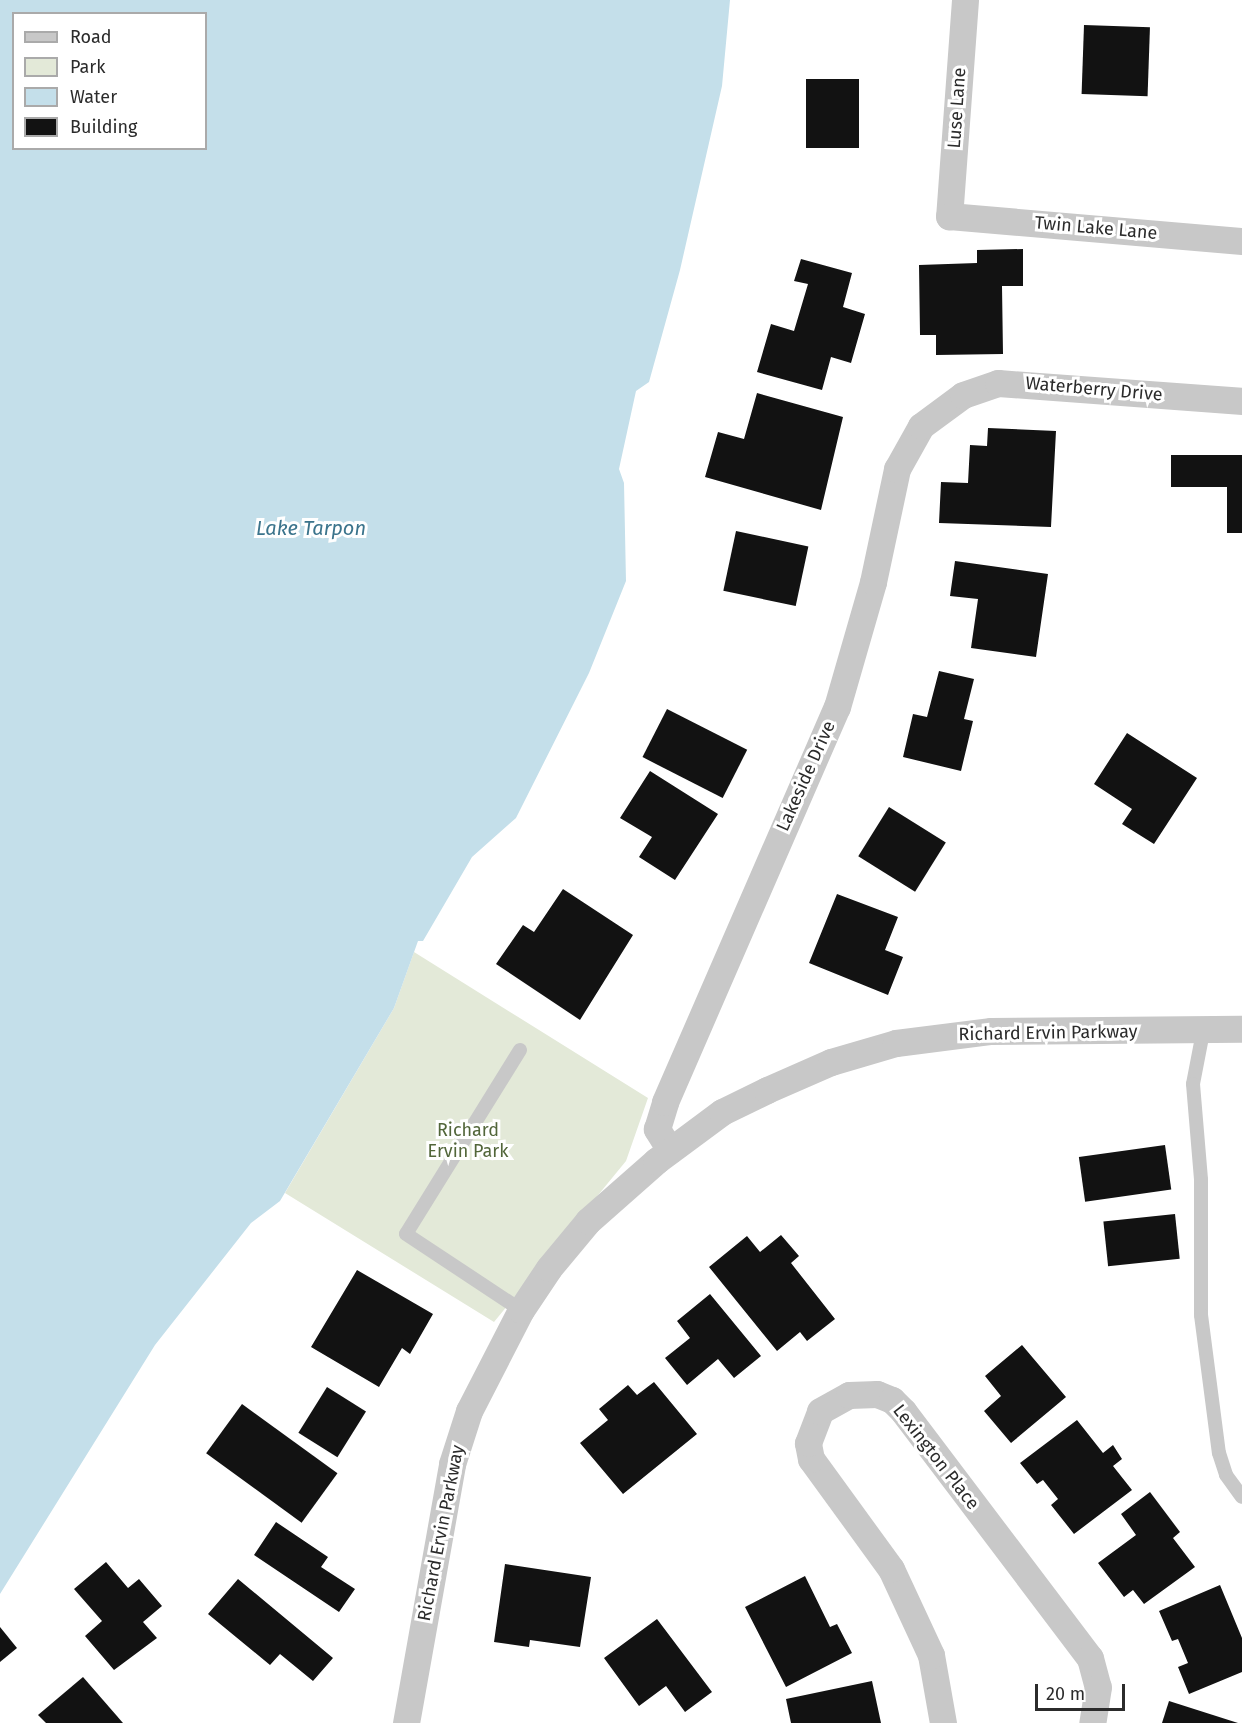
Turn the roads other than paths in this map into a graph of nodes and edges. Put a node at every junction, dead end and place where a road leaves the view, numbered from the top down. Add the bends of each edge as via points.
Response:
1 (964, 0) edge
2 (949, 216) joint
3 (1242, 241) edge
4 (1242, 401) edge
5 (950, 403) joint
6 (1242, 1029) edge
7 (1203, 1032) junction
8 (520, 1050) dead end
9 (670, 1150) junction
10 (521, 1310) junction
11 (1242, 1497) edge
12 (406, 1723) edge
13 (944, 1723) edge
14 (1092, 1723) edge

1 - 2 street, Luse Lane
2 - 3 street, Twin Lake Lane
4 - 5 street, Waterberry Drive via 1014,382 986,386
5 - 9 street, Lakeside Drive via 921,426 897,469 873,582 837,706 665,1102 657,1129
6 - 7 street, Richard Ervin Parkway
7 - 9 street, Richard Ervin Parkway via 991,1031 896,1043 831,1062 767,1090 722,1112
7 - 11 lane via 1194,1084 1201,1170 1201,1315 1219,1453 1226,1475
8 - 10 lane via 406,1234
9 - 10 street, Richard Ervin Parkway via 588,1221
10 - 12 street, Richard Ervin Parkway via 469,1411 452,1464
13 - 14 street, Lexington Place via 931,1655 891,1569 810,1459 808,1443 820,1411 849,1395 877,1394 892,1400 903,1411 1090,1658 1098,1687

